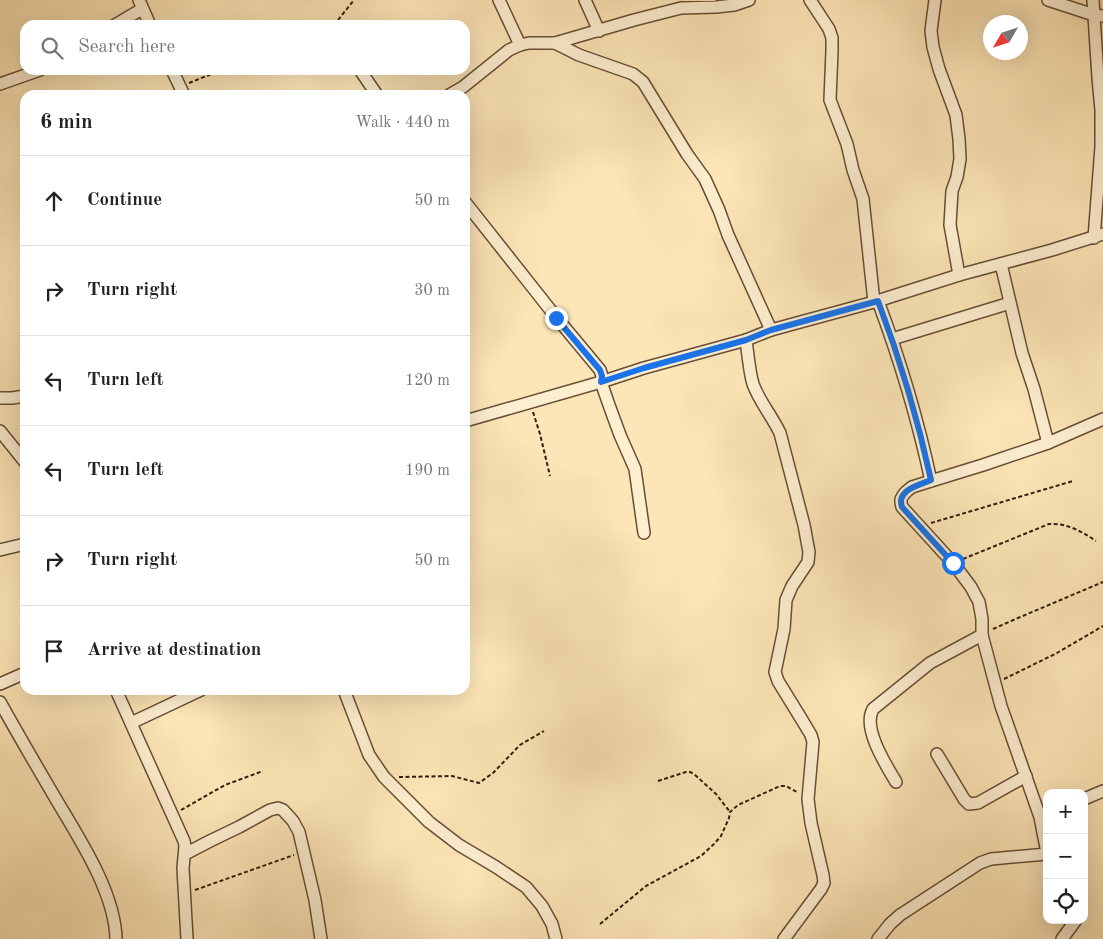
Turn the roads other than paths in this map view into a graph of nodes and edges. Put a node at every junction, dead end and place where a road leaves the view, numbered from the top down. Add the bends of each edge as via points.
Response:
1 (499, 0) edge
2 (585, 0) edge
3 (749, 0) edge
4 (810, 0) edge
5 (935, 0) edge
6 (1048, 0) edge
7 (1093, 0) edge
8 (141, 4) edge
9 (680, 4) edge
10 (1098, 16) edge
11 (121, 20) edge
12 (148, 20) edge
13 (599, 31) junction
14 (555, 43) junction
15 (520, 45) junction
16 (26, 75) edge
17 (174, 75) edge
18 (363, 75) edge
19 (0, 84) edge
20 (182, 90) edge
21 (374, 90) edge
22 (458, 90) edge
23 (470, 208) edge
24 (1098, 236) edge
25 (1001, 264) junction
26 (959, 276) junction
27 (876, 302) junction
28 (1010, 303) junction
29 (771, 330) junction
30 (892, 339) junction
31 (746, 340) junction
32 (601, 382) junction
33 (20, 397) edge
34 (0, 398) edge
35 (1103, 419) edge
36 (470, 421) edge
37 (0, 431) edge
38 (1048, 443) junction
39 (20, 456) edge
40 (931, 480) junction
41 (644, 533) dead end
42 (20, 545) edge
43 (0, 550) edge
44 (982, 635) junction
45 (20, 675) edge
46 (0, 684) edge
47 (118, 695) edge
48 (190, 695) edge
49 (346, 695) edge
50 (0, 702) edge
51 (131, 722) junction
52 (937, 754) dead end
53 (1026, 776) junction
54 (896, 782) dead end
55 (1103, 791) edge
56 (1088, 797) edge
57 (1043, 815) edge
58 (184, 854) junction
59 (1043, 854) edge
60 (1073, 924) edge
61 (116, 939) edge
62 (186, 939) edge
63 (321, 939) edge
64 (556, 939) edge
65 (784, 939) edge
66 (878, 939) edge
67 (1062, 939) edge

1 - 15 street
2 - 13 street
3 - 9 street via 716,7
4 - 27 street via 832,38 830,100 863,199
5 - 26 street via 931,31 933,48 956,115 958,131 960,158 952,191 950,225
6 - 10 street
7 - 10 street
8 - 11 street
8 - 12 street
9 - 13 street
10 - 24 street via 1101,147
13 - 14 street
14 - 15 street
14 - 29 street via 633,74 643,82 705,179
15 - 22 street
16 - 19 street
17 - 20 street
18 - 21 street
23 - 32 street via 600,370
24 - 25 street
25 - 26 street
25 - 28 street
26 - 27 street
27 - 29 street
27 - 30 street
28 - 30 street
28 - 38 street
29 - 31 street
30 - 40 street via 922,438
31 - 32 street
31 - 65 street via 753,383 780,433 809,552 808,562 786,600 775,672 813,742 808,799 824,883
32 - 36 street
32 - 41 street via 635,468
33 - 34 street
35 - 38 street
37 - 39 street
38 - 40 street
40 - 44 street via 907,491 901,499 902,507 971,587 979,602
42 - 43 street
44 - 53 street
44 - 54 street via 930,663 870,714 874,742
45 - 46 street
47 - 51 street
48 - 51 street
49 - 64 street via 369,755 384,777 428,822 526,887 542,906
50 - 61 street via 96,871 110,904
51 - 58 street via 184,841
52 - 53 street via 969,804 978,803
53 - 57 street
55 - 56 street
58 - 62 street
58 - 63 street via 270,810 283,810 299,832 316,900
59 - 66 street via 980,863 900,915
60 - 67 street

